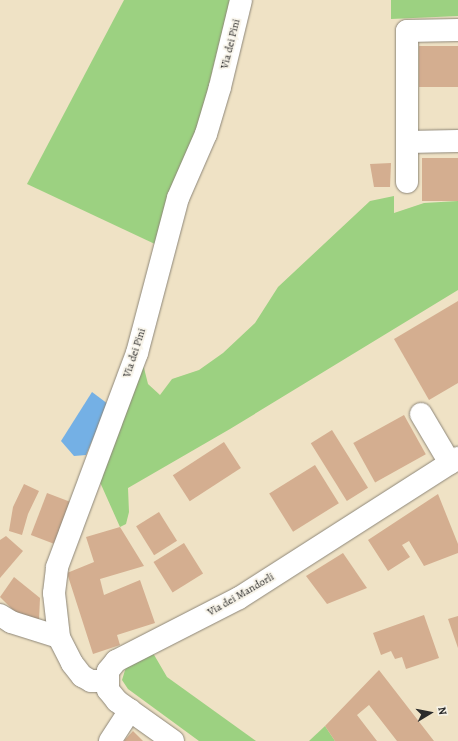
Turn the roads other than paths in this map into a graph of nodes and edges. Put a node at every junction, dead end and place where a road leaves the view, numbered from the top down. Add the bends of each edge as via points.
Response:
1 (241, 0) edge
2 (458, 30) edge
3 (458, 141) edge
4 (407, 142) junction
5 (407, 182) dead end
6 (421, 414) dead end
7 (454, 461) edge
8 (0, 615) edge
9 (59, 637) junction
10 (106, 682) junction
11 (130, 710) junction
12 (110, 741) edge
13 (173, 741) edge

1 - 9 street, Via dei Pini via 206,134 178,198 137,353 57,567 54,593
2 - 4 street via 407,31
3 - 4 street
4 - 5 street
6 - 7 street
7 - 10 street, Via dei Mandorli via 239,598 116,661 108,671
8 - 9 street via 12,622
9 - 10 street, Via dei Pini via 72,664 82,676 91,681
10 - 11 street via 116,701
11 - 12 street
11 - 13 street

